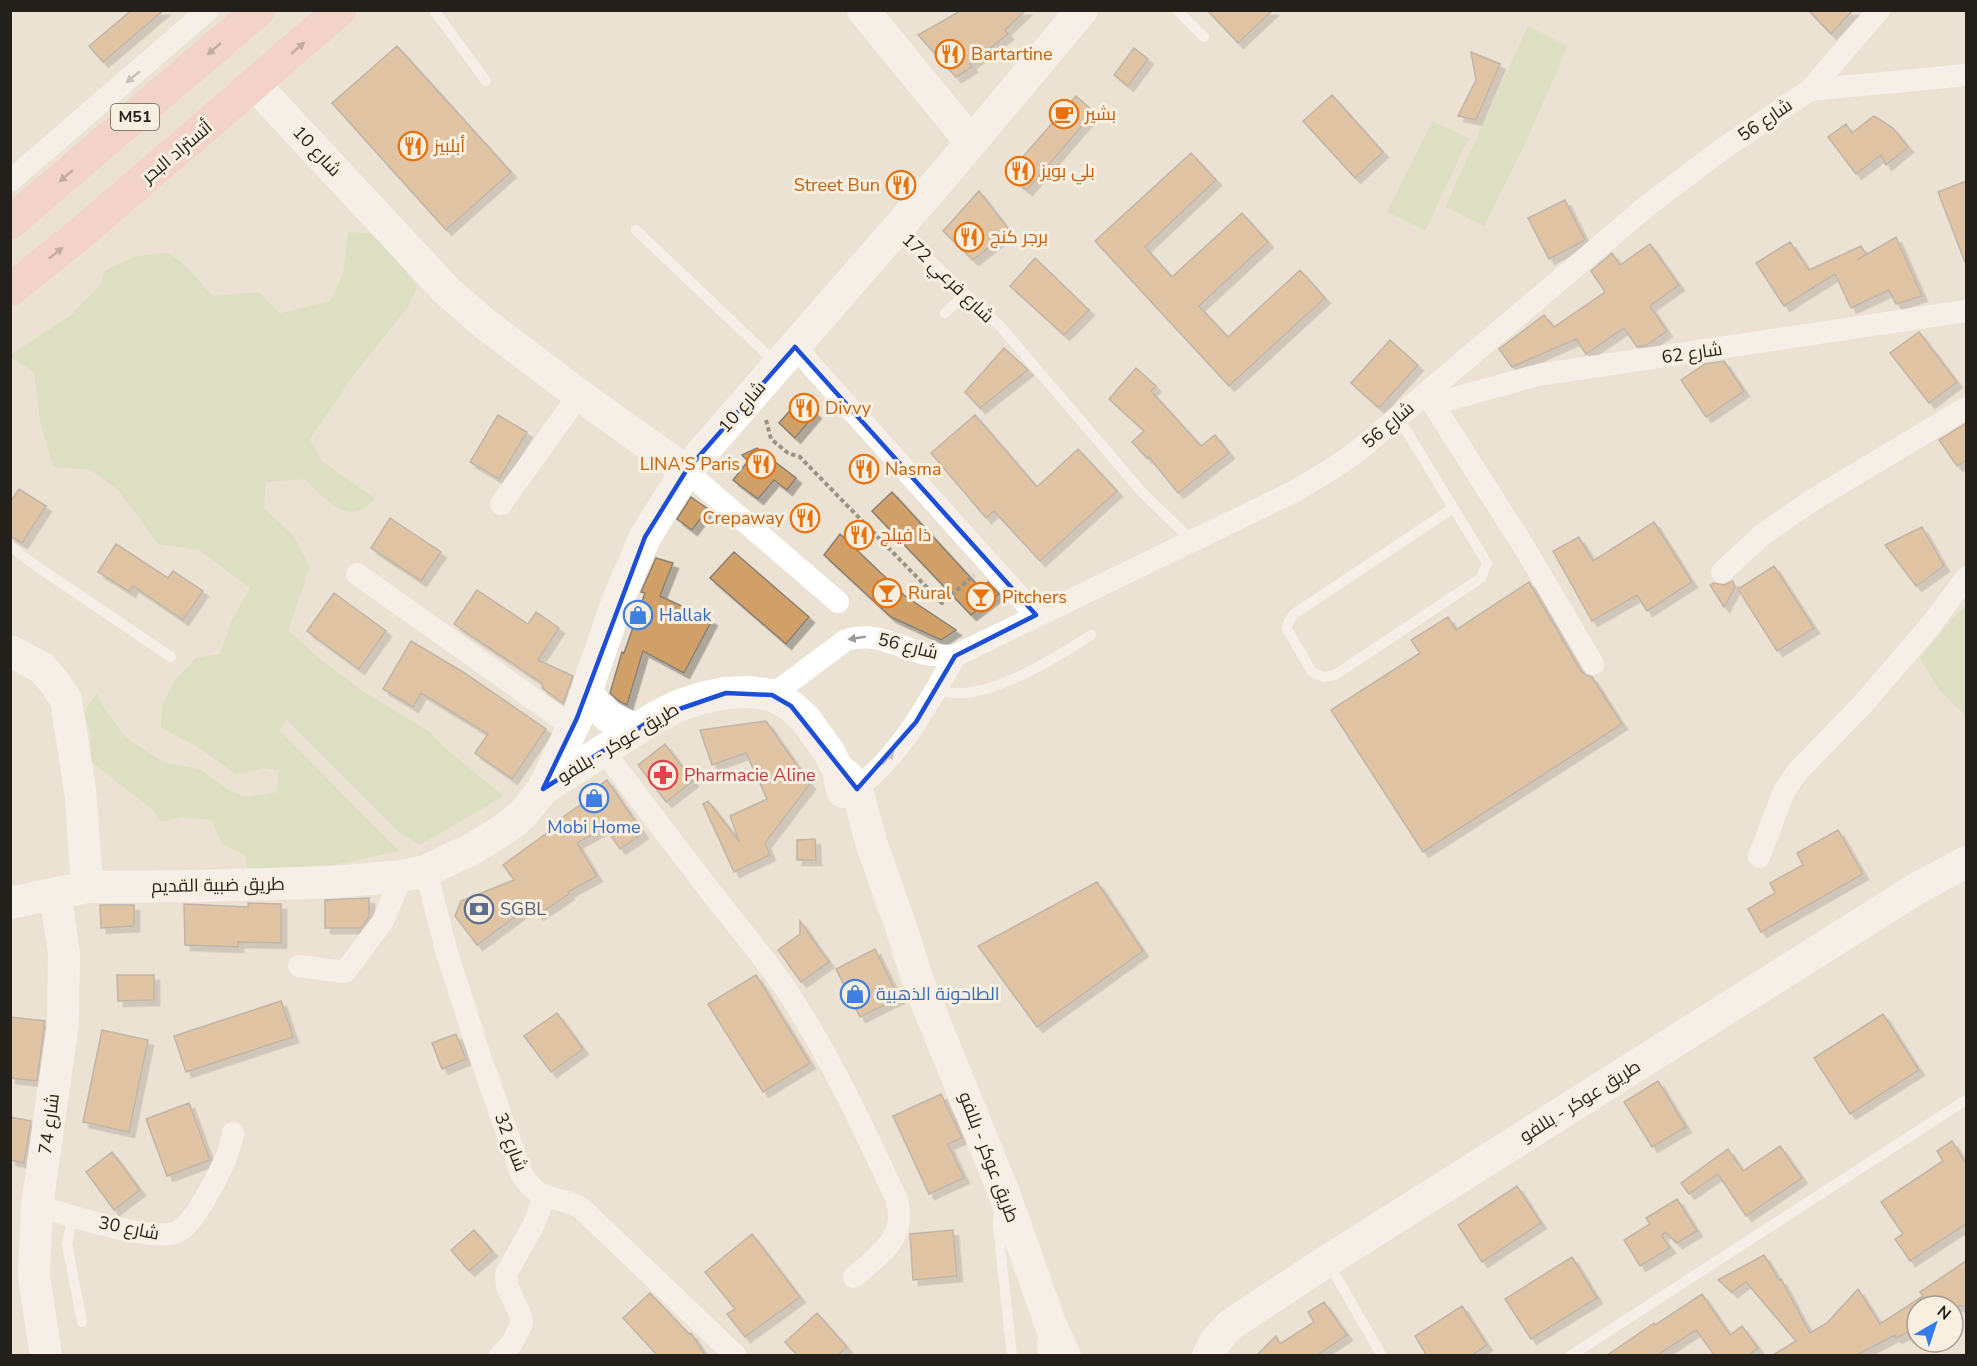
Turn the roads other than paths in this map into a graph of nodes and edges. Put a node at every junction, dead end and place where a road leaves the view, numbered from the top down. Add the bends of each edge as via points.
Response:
1 (208, 10) edge
2 (259, 10) edge
3 (340, 10) edge
4 (434, 10) edge
5 (863, 10) edge
6 (1082, 10) edge
7 (1176, 10) edge
8 (1879, 10) edge
9 (1204, 38) dead end
10 (1966, 75) edge
11 (486, 81) dead end
12 (255, 85) junction
13 (1810, 90) junction
14 (971, 142) junction
15 (10, 181) edge
16 (10, 224) edge
17 (897, 229) junction
18 (636, 230) dead end
19 (10, 290) edge
20 (965, 294) junction
21 (1966, 310) edge
22 (945, 312) dead end
23 (787, 356) junction
24 (579, 395) junction
25 (1430, 399) junction
26 (1966, 408) edge
27 (1398, 417) junction
28 (686, 471) junction
29 (501, 504) dead end
30 (1453, 508) junction
31 (1192, 542) junction
32 (10, 546) edge
33 (1722, 572) dead end
34 (357, 574) dead end
35 (1966, 578) edge
36 (838, 602) dead end
37 (1036, 615) junction
38 (1092, 635) dead end
39 (10, 651) edge
40 (955, 656) junction
41 (171, 657) dead end
42 (1593, 664) dead end
43 (937, 689) junction
44 (772, 695) junction
45 (579, 713) junction
46 (618, 742) junction
47 (847, 785) junction
48 (543, 789) junction
49 (1759, 857) dead end
50 (1966, 862) edge
51 (414, 874) junction
52 (87, 886) junction
53 (55, 893) junction
54 (10, 903) edge
55 (299, 966) dead end
56 (1966, 1100) edge
57 (233, 1133) dead end
58 (1004, 1193) junction
59 (544, 1197) junction
60 (37, 1206) junction
61 (73, 1216) junction
62 (1327, 1261) junction
63 (854, 1277) dead end
64 (82, 1322) dead end
65 (1050, 1323) junction
66 (46, 1356) edge
67 (500, 1356) edge
68 (736, 1356) edge
69 (1012, 1356) edge
70 (1044, 1356) edge
71 (1065, 1356) edge
72 (1208, 1356) edge
73 (1382, 1356) edge
74 (1570, 1356) edge

1 -> 15 street
2 -> 16 highway, M51
12 -> 3 highway, أتستراد البحر
4 - 11 lane
5 - 14 street
6 - 14 street, شارع 10
7 - 9 lane
8 - 13 street
10 - 13 street, شارع 56
19 -> 12 highway, أتستراد البحر
12 - 24 street, شارع 10 via 447,291
13 - 25 street, شارع 56 via 1647,206
14 - 17 street, شارع 10
17 - 20 lane, شارع فرعي 172
17 - 23 street, شارع 10
18 - 23 lane via 705,294
20 - 22 lane
20 - 31 lane, شارع فرعي 172 via 1000,326 1141,491
21 - 25 street, شارع 62 via 1538,375
23 - 28 street, شارع 10
23 - 37 street
24 - 28 street, شارع 10
24 - 29 street
25 - 27 street, شارع 56
25 - 42 street
26 - 33 street via 1811,501 1762,535
27 - 30 lane
27 - 31 street, شارع 56 via 1335,467
28 - 36 street
28 - 45 street via 645,537 618,600
30 - 30 lane via 1288,621 1287,629 1312,672 1324,677 1335,675 1481,578 1487,563
31 - 37 street, شارع 56
32 - 41 lane
34 - 45 street
35 - 49 street via 1863,704 1797,772 1784,791
37 - 40 street, شارع 56
38 - 43 lane via 999,684 971,692
39 - 52 street via 42,668 66,700 81,796
40 - 43 street
40 -> 44 street, شارع 56 via 929,655 880,638 859,636 846,640
47 -> 43 street via 899,745
44 - 46 street, طريق عوكر - بللفو via 726,693 702,698 656,717
44 - 47 street, طريق عوكر - بللفو via 791,706 819,735
45 - 46 street via 608,716
45 - 48 street
46 - 48 street, طريق عوكر - بللفو
46 - 63 street via 665,833 798,1008 858,1116 900,1207 895,1238
47 - 58 street, طريق عوكر - بللفو via 911,960
48 - 51 street via 506,828 474,848
50 - 62 street, طريق عوكر - بللفو via 1916,889
51 - 52 street, طريق ضبية القديم via 335,882
51 - 55 street via 345,972
51 - 59 street, شارع 32 via 450,964 518,1167 530,1186
52 - 53 street, طريق ضبية القديم
53 - 54 street, طريق ضبية القديم
53 - 60 street, شارع 74 via 64,953 63,1023
56 - 74 lane
57 - 61 street, شارع 30 via 226,1158 183,1230 154,1236
58 - 65 street, طريق عوكر - بللفو
58 - 69 lane via 998,1224
59 - 67 street via 506,1274 522,1323 512,1344
59 - 68 street via 581,1208
60 - 61 street, شارع 30
60 - 66 street, شارع 74 via 34,1277
61 - 64 lane via 67,1244
62 - 72 street, طريق عوكر - بللفو via 1230,1325
62 - 73 lane
65 - 70 lane via 1042,1342
65 - 71 street, طريق عوكر - بللفو

